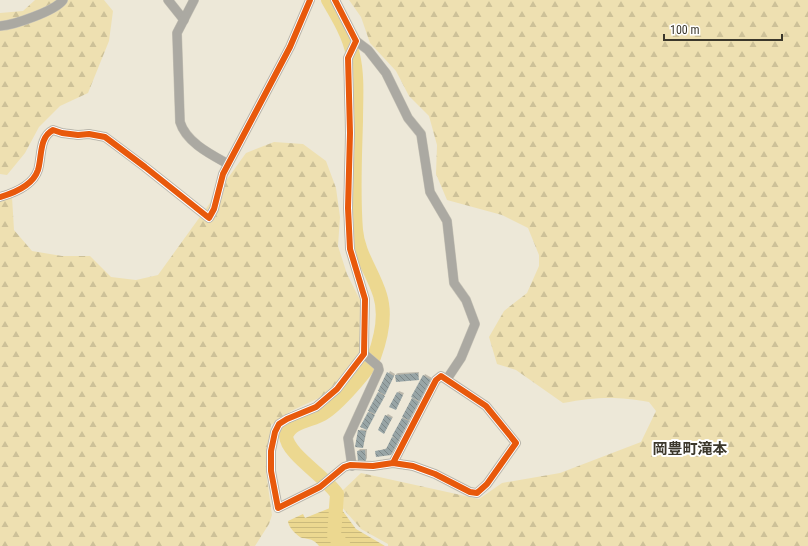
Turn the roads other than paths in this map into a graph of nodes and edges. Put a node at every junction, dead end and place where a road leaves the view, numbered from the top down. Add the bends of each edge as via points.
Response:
1 (64, 0) edge
2 (168, 0) edge
3 (194, 0) edge
4 (310, 0) edge
5 (335, 0) edge
6 (184, 20) junction
7 (0, 26) edge
8 (355, 42) junction
9 (228, 164) junction
10 (0, 197) edge
11 (370, 359) junction
12 (447, 379) junction
13 (393, 463) junction
14 (352, 466) junction

1 - 7 street via 25,20
2 - 6 street
3 - 6 street
4 - 9 street via 290,47
5 - 8 street
6 - 9 street via 177,33 182,130 191,140
8 - 11 street via 349,56 349,239 352,260 365,299
8 - 12 street via 368,50 382,66 408,118 420,134 430,192 447,221 454,283 466,300 475,324 461,358
9 - 10 street via 214,209 208,218 105,137 62,134 53,130 45,139 38,171 30,182 12,194
11 - 14 street via 379,370 348,438
11 - 14 street via 316,407 283,422 275,432 271,451 271,471 278,508 326,482 347,466
12 - 13 street via 441,376 437,378
12 - 13 street via 486,406 516,443 487,484 477,493 424,469
13 - 14 street

